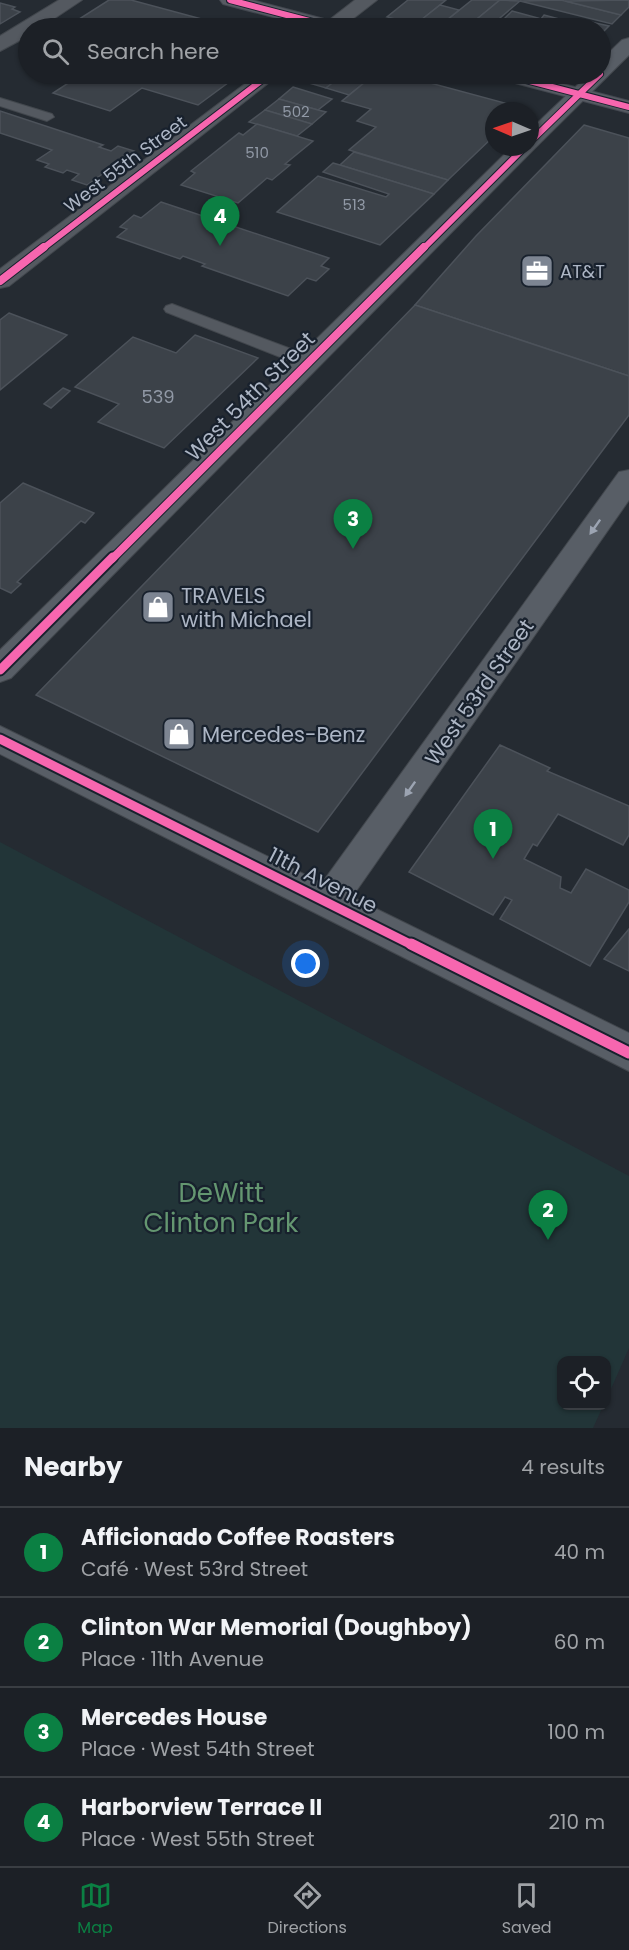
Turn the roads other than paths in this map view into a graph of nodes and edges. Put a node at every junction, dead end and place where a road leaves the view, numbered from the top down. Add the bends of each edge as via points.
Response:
1 (72, 0) edge
2 (230, 0) edge
3 (367, 0) edge
4 (43, 18) edge
5 (296, 18) edge
6 (344, 18) edge
7 (18, 34) edge
8 (629, 44) edge
9 (0, 45) edge
10 (611, 62) edge
11 (257, 84) edge
12 (541, 84) edge
13 (589, 84) edge
14 (579, 94) junction
15 (0, 102) edge
16 (629, 107) edge
17 (47, 117) dead end
18 (539, 133) edge
19 (516, 156) edge
20 (0, 280) edge
21 (172, 309) dead end
22 (309, 362) junction
23 (629, 479) edge
24 (0, 670) edge
25 (0, 739) edge
26 (328, 903) junction
27 (629, 1053) edge

1 - 4 street
2 - 5 main road
3 - 6 street
7 - 9 street
8 - 10 main road
11 - 20 street, West 55th Street
12 - 14 main road
13 - 14 main road
14 - 16 main road
14 - 18 main road
15 - 17 lane
19 - 22 main road, West 54th Street
21 - 22 lane
22 - 24 main road, West 54th Street
23 -> 26 main road, West 53rd Street
25 - 26 main road, 11th Avenue
26 - 27 main road, 11th Avenue

